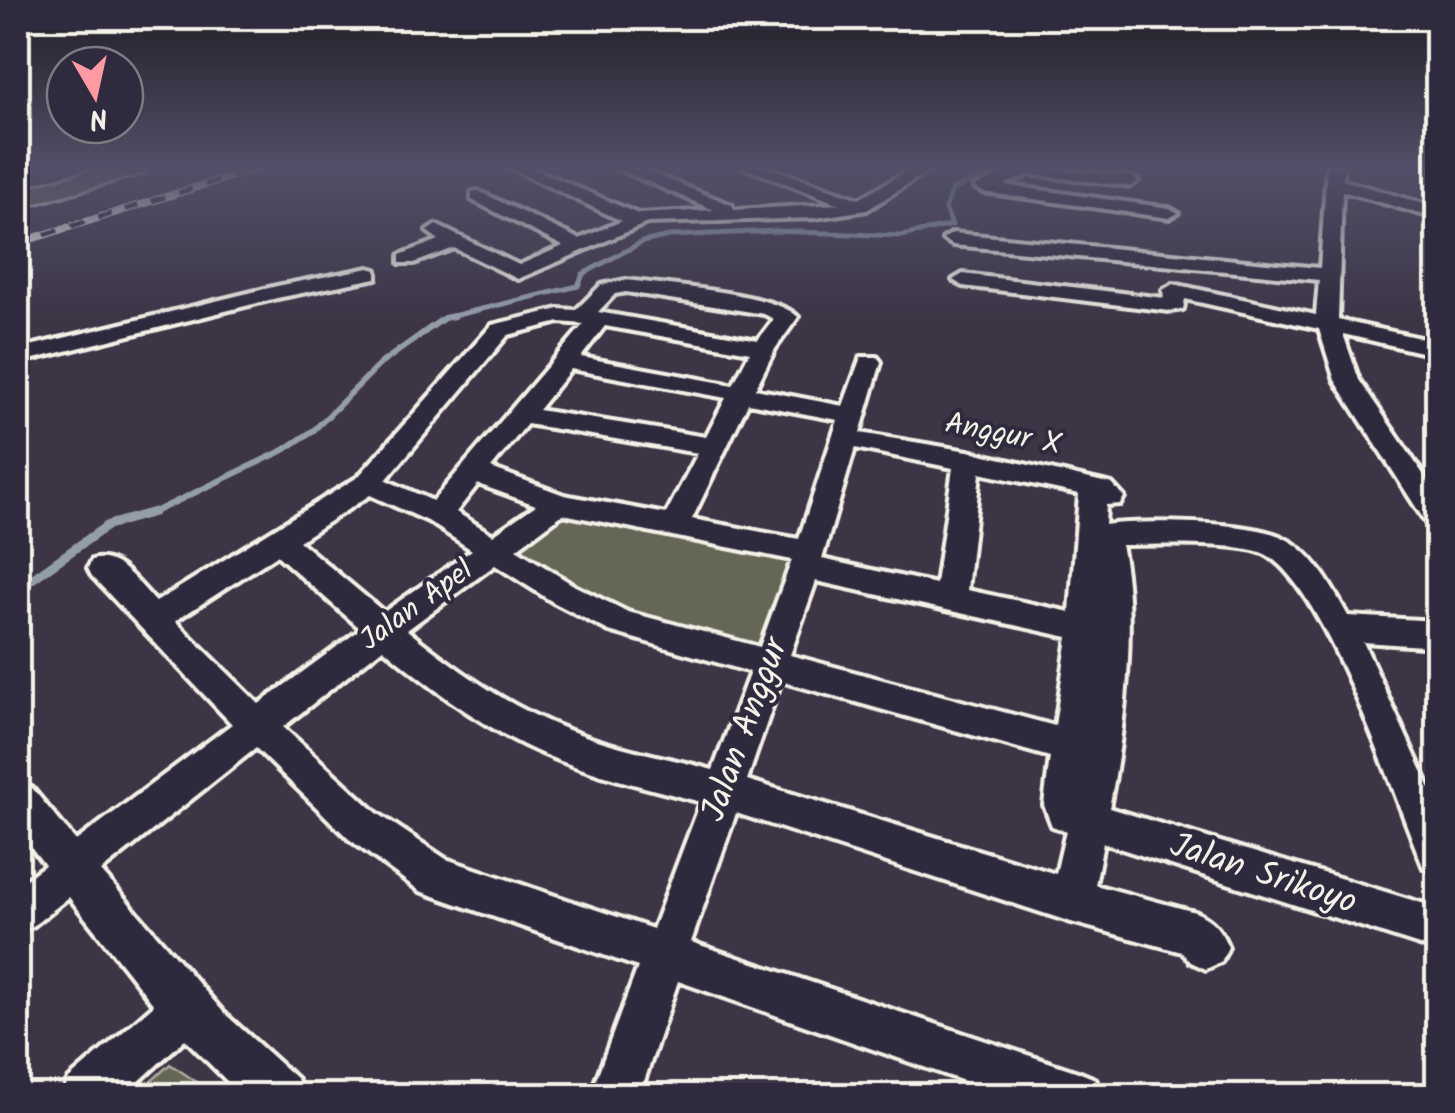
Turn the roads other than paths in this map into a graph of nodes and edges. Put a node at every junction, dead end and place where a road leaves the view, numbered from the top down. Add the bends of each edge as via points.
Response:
1 (523, 219) edge
2 (664, 219) edge
3 (1332, 219) edge
4 (636, 220) joint
5 (953, 239) dead end
6 (577, 246) junction
7 (1162, 257) junction
8 (407, 259) dead end
9 (370, 274) dead end
10 (1328, 275) junction
11 (962, 280) dead end
12 (1172, 290) junction
13 (591, 317) junction
14 (1327, 321) junction
15 (764, 348) junction
16 (1438, 348) edge
17 (18, 356) edge
18 (562, 360) junction
19 (869, 362) dead end
20 (740, 394) junction
21 (520, 415) junction
22 (848, 426) junction
23 (714, 446) junction
24 (968, 460) junction
25 (472, 472) junction
26 (368, 483) junction
27 (1093, 488) junction
28 (559, 502) junction
29 (438, 514) junction
30 (1438, 519) edge
31 (675, 525) junction
32 (1109, 534) junction
33 (280, 541) junction
34 (493, 550) junction
35 (806, 560) junction
36 (104, 568) dead end
37 (950, 598) junction
38 (153, 619) junction
39 (1340, 628) junction
40 (385, 630) junction
41 (1098, 631) junction
42 (1438, 634) edge
43 (770, 666) junction
44 (257, 726) junction
45 (1086, 752) junction
46 (724, 791) junction
47 (18, 801) edge
48 (1090, 820) junction
49 (1438, 854) edge
50 (76, 869) junction
51 (1071, 901) junction
52 (18, 911) edge
53 (1438, 930) edge
54 (1206, 947) dead end
55 (662, 956) junction
56 (187, 1006) junction
57 (86, 1096) edge
58 (280, 1096) edge
59 (614, 1096) edge
60 (1078, 1096) edge

1 - 6 street
2 - 4 street
3 - 10 street
4 - 6 street
5 - 7 street
6 - 8 street via 518,274 445,236
7 - 10 street
7 - 12 street
9 - 17 street
10 - 14 street
11 - 12 street via 1170,305
12 - 14 street
13 - 15 street
13 - 15 street via 608,289 619,286 778,310 787,319
13 - 18 street
13 - 26 street via 559,314 492,336
14 - 16 street
14 - 30 street via 1347,380
15 - 20 street
18 - 20 street, Anggur X
18 - 21 street
19 - 22 street, Jalan Anggur
20 - 22 street, Anggur X
20 - 23 street
21 - 23 street
21 - 25 street
22 - 24 street, Anggur X
22 - 35 street, Jalan Anggur
23 - 31 street
24 - 27 street, Anggur X
24 - 37 street
25 - 28 street
25 - 29 street
26 - 29 street
26 - 33 street
27 - 32 street, Anggur X via 1111,500
27 - 41 street
28 - 31 street
28 - 34 street, Jalan Apel
29 - 34 street
31 - 35 street
32 - 39 street via 1277,546 1311,577
32 - 41 street
33 - 38 street
33 - 40 street
34 - 40 street, Jalan Apel
34 - 43 street via 620,622
35 - 37 street
35 - 43 street, Jalan Anggur
36 - 38 street
37 - 41 street
38 - 44 street
39 - 42 street
39 - 49 street
40 - 44 street, Jalan Apel
40 - 46 street via 459,690 516,724 582,754
41 - 45 street
43 - 45 street
43 - 46 street, Jalan Anggur
44 - 50 street, Jalan Apel
44 - 55 street via 363,826 435,876
45 - 48 street
46 - 51 street
46 - 55 street, Jalan Anggur
47 - 50 street
48 - 51 street
48 - 53 street, Jalan Srikoyo
50 - 52 street, Jalan Apel
50 - 56 street
51 - 54 street via 1195,934
55 - 59 street, Jalan Anggur
55 - 60 street
56 - 57 street
56 - 58 street

